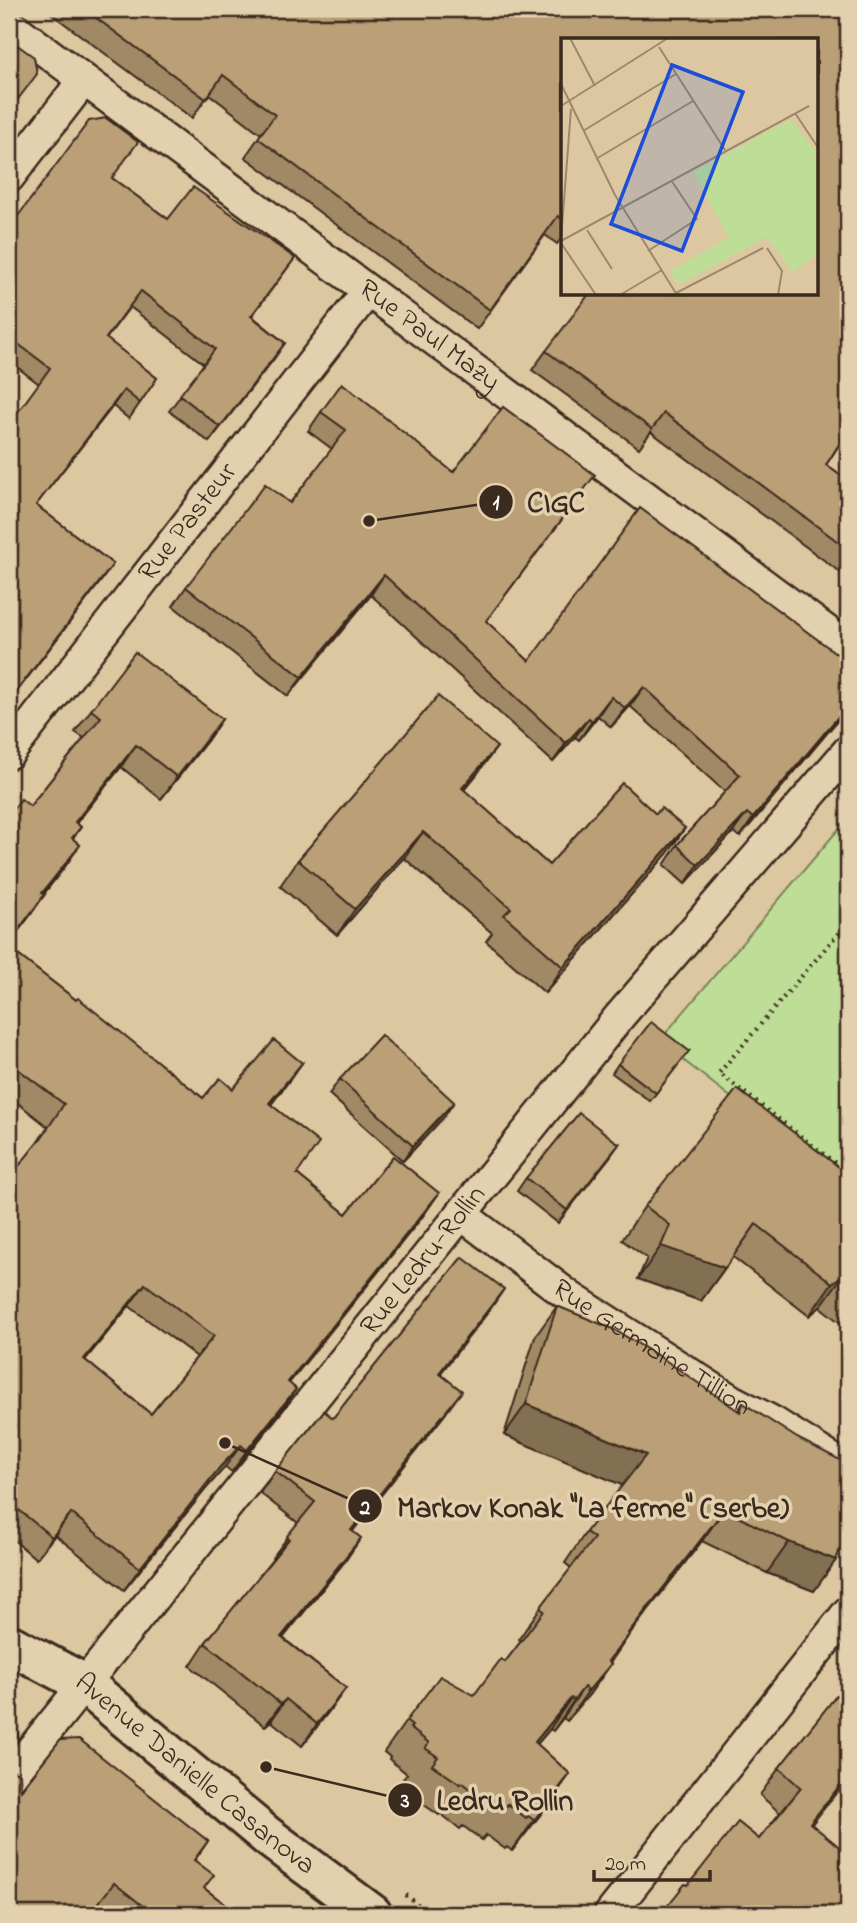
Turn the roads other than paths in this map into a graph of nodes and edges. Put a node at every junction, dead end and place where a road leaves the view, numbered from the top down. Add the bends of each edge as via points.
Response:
1 (9, 24) edge
2 (83, 81) junction
3 (9, 177) edge
4 (368, 291) junction
5 (848, 647) edge
6 (848, 751) edge
7 (9, 753) edge
8 (461, 1214) junction
9 (848, 1469) edge
10 (848, 1612) edge
11 (9, 1644) edge
12 (83, 1683) junction
13 (9, 1778) edge
14 (372, 1914) edge
15 (610, 1914) edge

1 - 2 street, Rue Paul Mazy
2 - 3 street
2 - 4 street, Rue Paul Mazy
4 - 5 street, Rue Paul Mazy
4 - 7 street, Rue Pasteur
6 - 8 street, Rue Ledru-Rollin via 619,1017
8 - 9 street, Rue Germaine Tillion via 570,1297 731,1401
8 - 12 street, Rue Ledru-Rollin
10 - 15 street
11 - 12 street, Avenue Danielle Casanova
12 - 13 street, Rue Ledru-Rollin
12 - 14 street, Avenue Danielle Casanova via 267,1836

